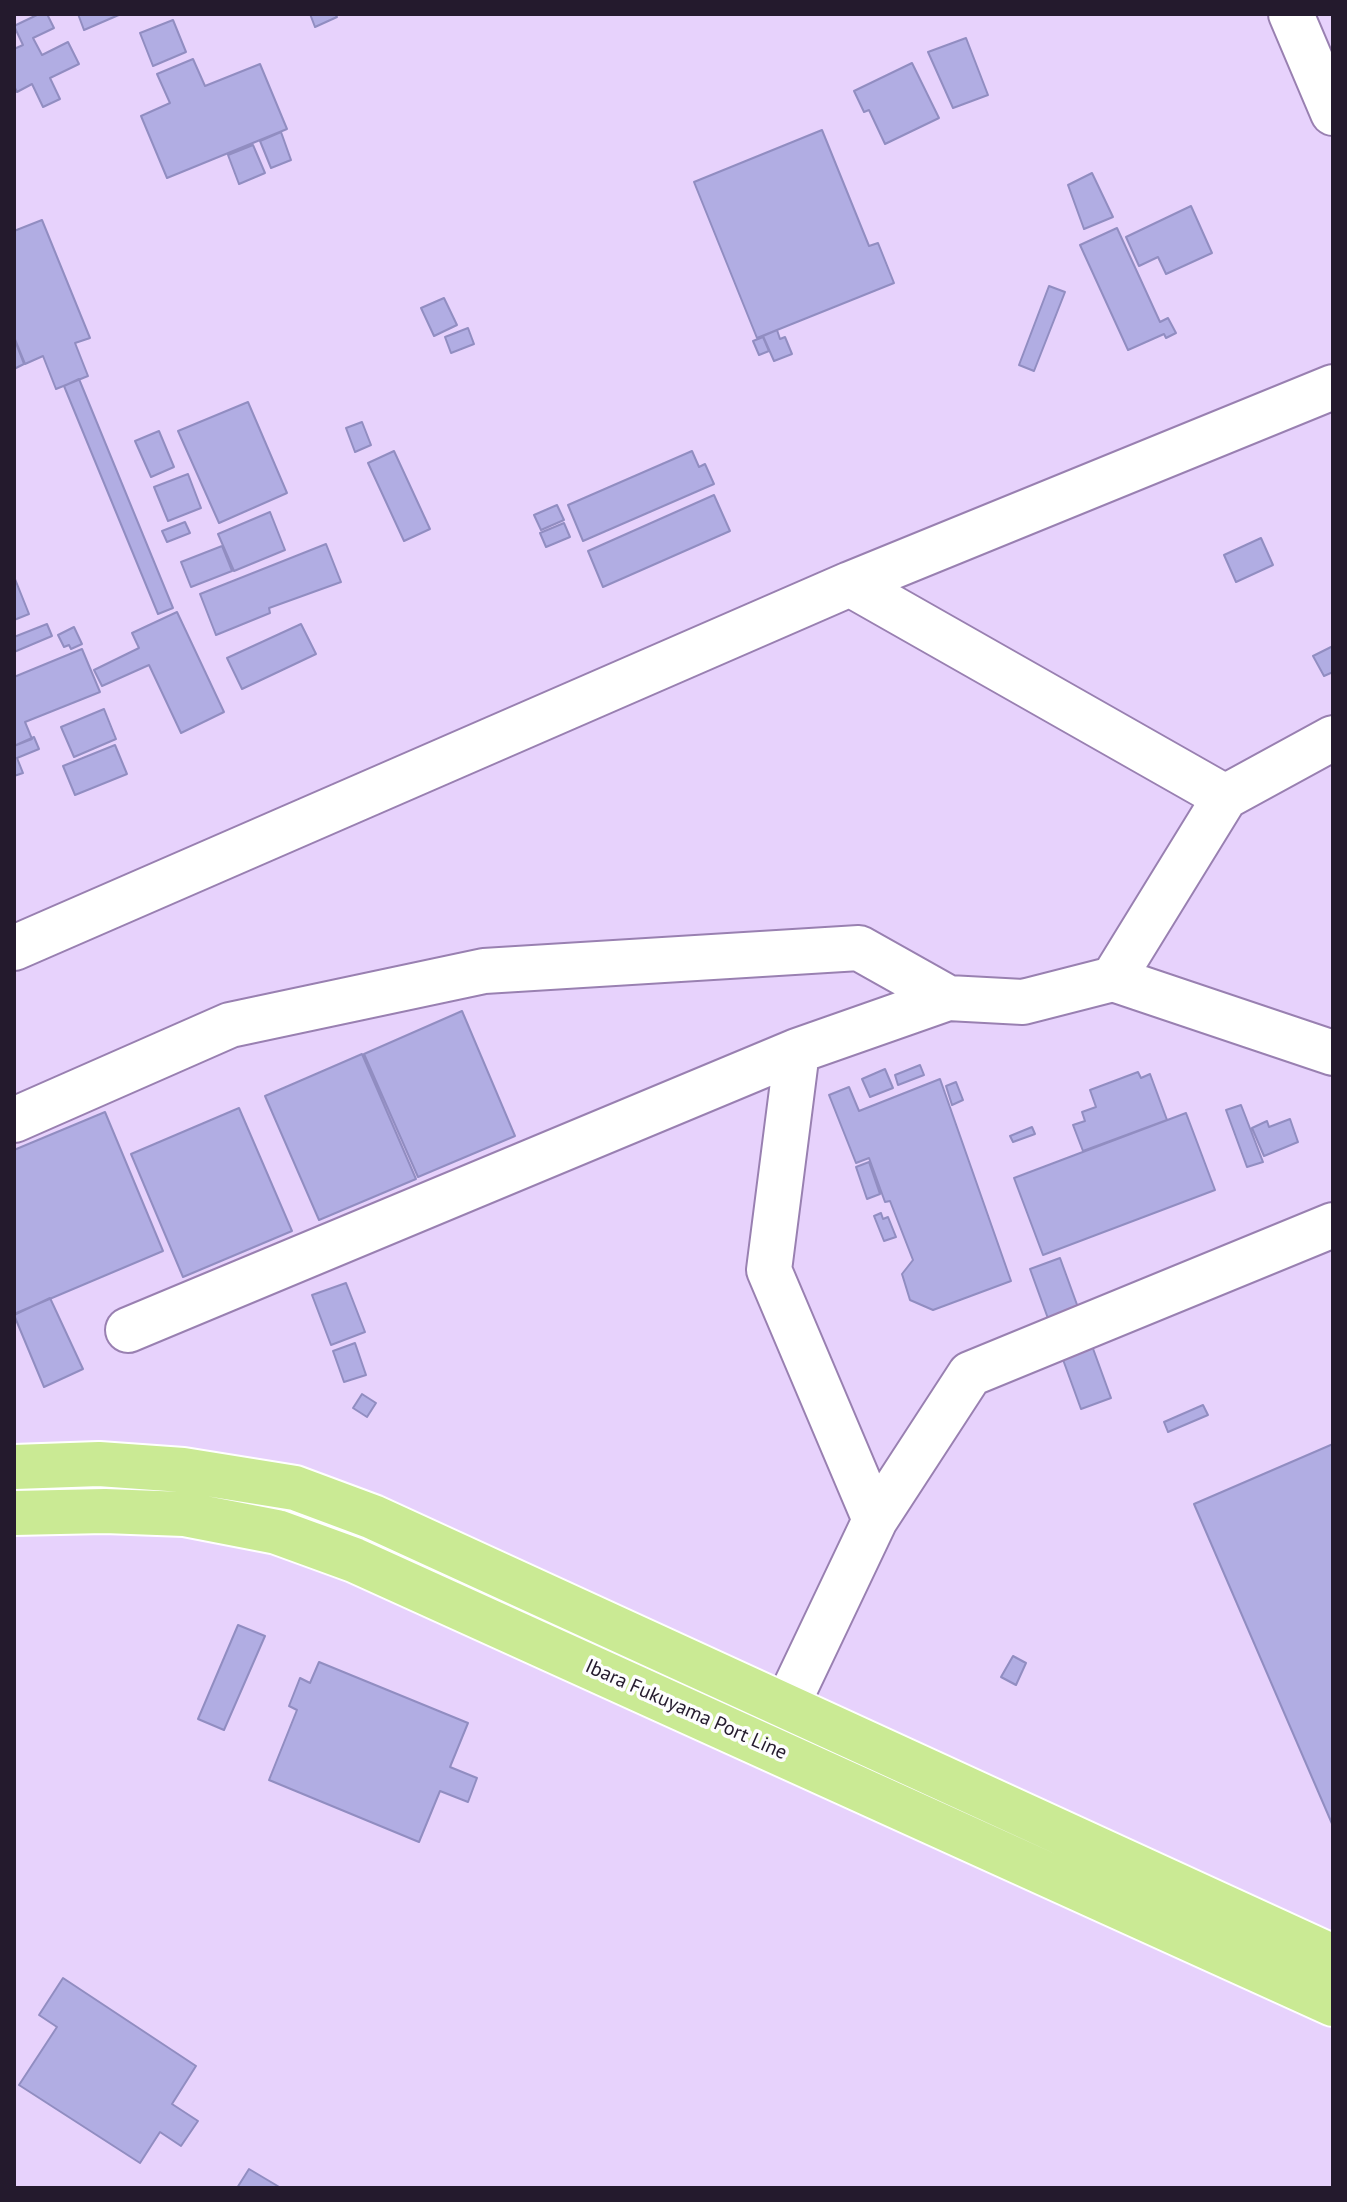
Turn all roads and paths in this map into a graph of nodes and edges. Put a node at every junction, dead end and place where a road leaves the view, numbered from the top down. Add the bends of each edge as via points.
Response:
1 (1291, 14) edge
2 (1333, 113) edge
3 (1333, 387) edge
4 (850, 584) junction
5 (1333, 738) edge
6 (1225, 797) junction
7 (14, 948) edge
8 (1113, 979) junction
9 (948, 998) junction
10 (797, 1051) junction
11 (1333, 1053) edge
12 (14, 1120) edge
13 (1333, 1225) edge
14 (128, 1330) dead end
15 (14, 1467) edge
16 (14, 1513) edge
17 (875, 1520) junction
18 (787, 1705) junction
19 (771, 1749) junction
20 (1333, 1957) edge
21 (1333, 2004) edge

1 - 2 lane
3 - 4 lane
4 - 6 lane
4 - 7 lane
5 - 6 lane
6 - 8 lane
8 - 9 lane via 1023,1002
8 - 11 lane
9 - 10 lane
9 - 12 lane via 859,948 484,971 230,1025
10 - 14 lane
10 - 17 lane via 769,1270
13 - 17 lane via 970,1374
15 - 18 main road via 99,1464 183,1470 295,1488 373,1517
16 - 19 main road, Ibara Fukuyama Port Line via 184,1514 277,1532 354,1560
17 - 18 lane
18 - 19 lane
18 - 20 main road
19 - 21 main road, Ibara Fukuyama Port Line

